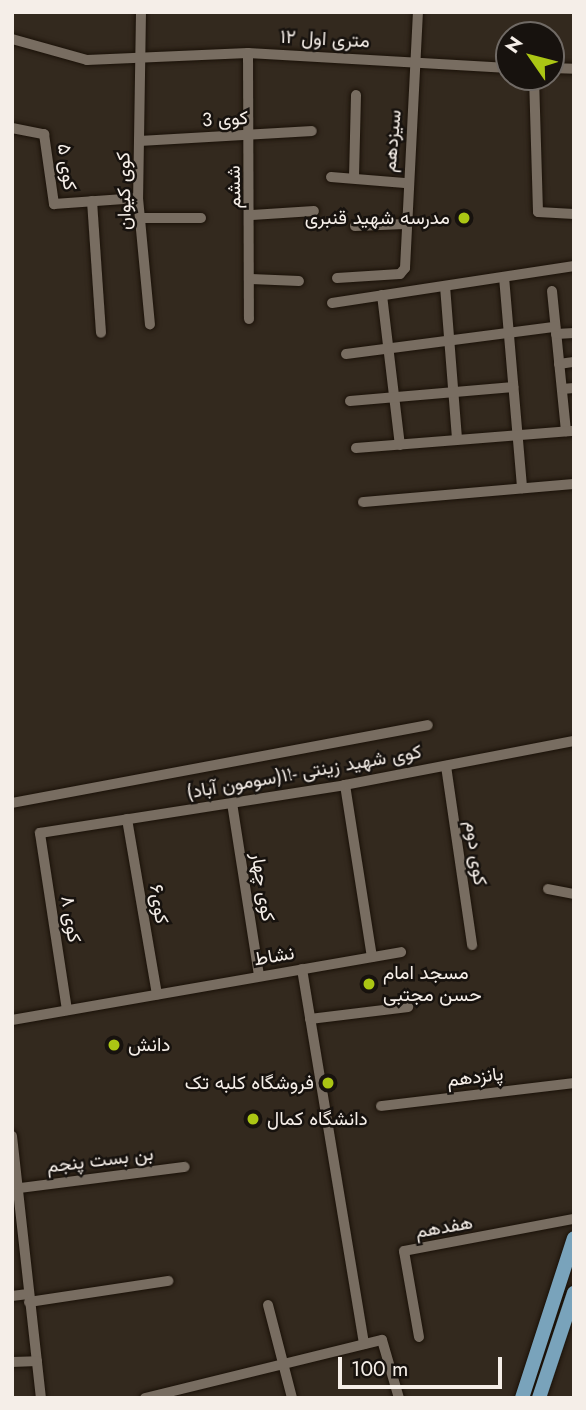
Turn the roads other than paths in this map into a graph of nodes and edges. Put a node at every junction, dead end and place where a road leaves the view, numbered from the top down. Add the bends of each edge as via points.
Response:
1 (141, 12) edge
2 (418, 12) edge
3 (12, 39) edge
4 (248, 53) junction
5 (139, 57) junction
6 (416, 67) junction
7 (495, 68) edge
8 (534, 91) edge
9 (356, 95) dead end
10 (12, 128) edge
11 (313, 131) dead end
12 (250, 136) junction
13 (140, 141) junction
14 (331, 177) dead end
15 (355, 177) junction
16 (405, 183) junction
17 (138, 198) junction
18 (92, 201) junction
19 (314, 211) dead end
20 (574, 214) edge
21 (252, 215) junction
22 (141, 218) junction
23 (201, 218) dead end
24 (405, 225) junction
25 (355, 226) dead end
26 (574, 267) edge
27 (504, 277) junction
28 (337, 278) dead end
29 (250, 279) junction
30 (299, 281) dead end
31 (445, 286) junction
32 (552, 291) dead end
33 (382, 295) junction
34 (332, 303) dead end
35 (250, 320) dead end
36 (150, 324) dead end
37 (556, 331) junction
38 (101, 333) dead end
39 (509, 333) junction
40 (574, 333) edge
41 (449, 341) junction
42 (389, 348) junction
43 (346, 354) dead end
44 (574, 362) edge
45 (559, 364) junction
46 (513, 387) junction
47 (574, 388) edge
48 (562, 389) junction
49 (453, 392) junction
50 (395, 397) junction
51 (350, 401) dead end
52 (570, 431) edge
53 (517, 435) junction
54 (457, 440) junction
55 (400, 445) junction
56 (356, 449) dead end
57 (574, 484) edge
58 (522, 488) junction
59 (363, 502) dead end
60 (428, 725) dead end
61 (574, 740) edge
62 (446, 766) junction
63 (345, 785) junction
64 (12, 803) edge
65 (232, 803) junction
66 (127, 820) junction
67 (40, 833) joint
68 (548, 889) dead end
69 (574, 894) edge
70 (472, 945) dead end
71 (401, 952) dead end
72 (372, 957) junction
73 (302, 969) junction
74 (259, 976) junction
75 (157, 994) junction
76 (408, 1007) dead end
77 (68, 1010) junction
78 (310, 1018) junction
79 (12, 1020) edge
80 (574, 1083) edge
81 (381, 1106) dead end
82 (12, 1136) edge
83 (185, 1167) dead end
84 (20, 1188) junction
85 (574, 1219) edge
86 (574, 1238) edge
87 (168, 1281) dead end
88 (574, 1293) edge
89 (12, 1296) edge
90 (29, 1298) junction
91 (268, 1305) dead end
92 (419, 1336) dead end
93 (364, 1344) junction
94 (37, 1361) junction
95 (12, 1362) edge
96 (281, 1362) junction
97 (170, 1395) edge
98 (41, 1398) edge
99 (145, 1398) edge
100 (292, 1398) edge
101 (399, 1398) edge
102 (522, 1398) edge
103 (539, 1398) edge

1 - 5 street, کوی کیوان
2 - 6 street, سیزدهم
3 - 5 street, ۱۲ متری اول via 87,60
4 - 5 street, ۱۲ متری اول
4 - 6 street, ۱۲ متری اول via 368,57
4 - 12 street, ششم
5 - 13 street, کوی کیوان
6 - 7 street, ۱۲ متری اول
6 - 16 street, سیزدهم
8 - 20 street via 538,212
9 - 15 street
10 - 18 street, کوی ۵ via 44,134 54,204
11 - 12 street, کوی 3
12 - 13 street, کوی 3
12 - 21 street, ششم
13 - 17 street, کوی کیوان
14 - 15 street
15 - 16 street
16 - 24 street, سیزدهم
17 - 18 street, کوی ۵
17 - 22 street, کوی کیوان
18 - 38 street
19 - 21 street
21 - 29 street, ششم
22 - 23 street
22 - 36 street, کوی کیوان
24 - 25 street
24 - 28 street, سیزدهم via 403,272
26 - 27 street
27 - 31 street
27 - 39 street
29 - 30 street
29 - 35 street, ششم
31 - 33 street
31 - 41 street
32 - 37 street
33 - 34 street
33 - 42 street
37 - 39 street
37 - 40 street
37 - 45 street
39 - 41 street
39 - 46 street
41 - 42 street
41 - 49 street
42 - 43 street
42 - 50 street
44 - 45 street
45 - 48 street
46 - 49 street
46 - 53 street
47 - 48 street
48 - 52 street
49 - 50 street
49 - 54 street
50 - 51 street
50 - 55 street
52 - 53 street
53 - 54 street
53 - 58 street
54 - 55 street
55 - 56 street
57 - 58 street
58 - 59 street
60 - 64 street
61 - 62 street, کوی شهید زینتی -۱۱(سومون آباد)
62 - 63 street, کوی شهید زینتی -۱۱(سومون آباد)
62 - 70 street, کوی دوم
63 - 65 street, کوی شهید زینتی -۱۱(سومون آباد)
63 - 72 street
65 - 66 street, کوی شهید زینتی -۱۱(سومون آباد)
65 - 74 street, کوی چهار
66 - 67 street, کوی شهید زینتی -۱۱(سومون آباد)
66 - 75 street, کوی۶
67 - 77 street, کوی ۸
68 - 69 street
71 - 72 street, نشاط
72 - 73 street, نشاط
73 - 74 street, نشاط
73 - 78 street
74 - 75 street, نشاط
75 - 77 street, نشاط
76 - 78 street
77 - 79 street, نشاط
78 - 93 street
80 - 81 street, پانزدهم
82 - 84 street
83 - 84 street, بن بست پنجم
84 - 90 street
85 - 92 street, هفدهم via 404,1251
86 - 102 main road
87 - 90 street
88 - 103 main road
89 - 90 street
90 - 94 street
91 - 96 street
93 - 96 street
93 - 101 street via 382,1340
94 - 95 street
94 - 98 street
96 - 97 street
96 - 100 street
97 - 99 street

